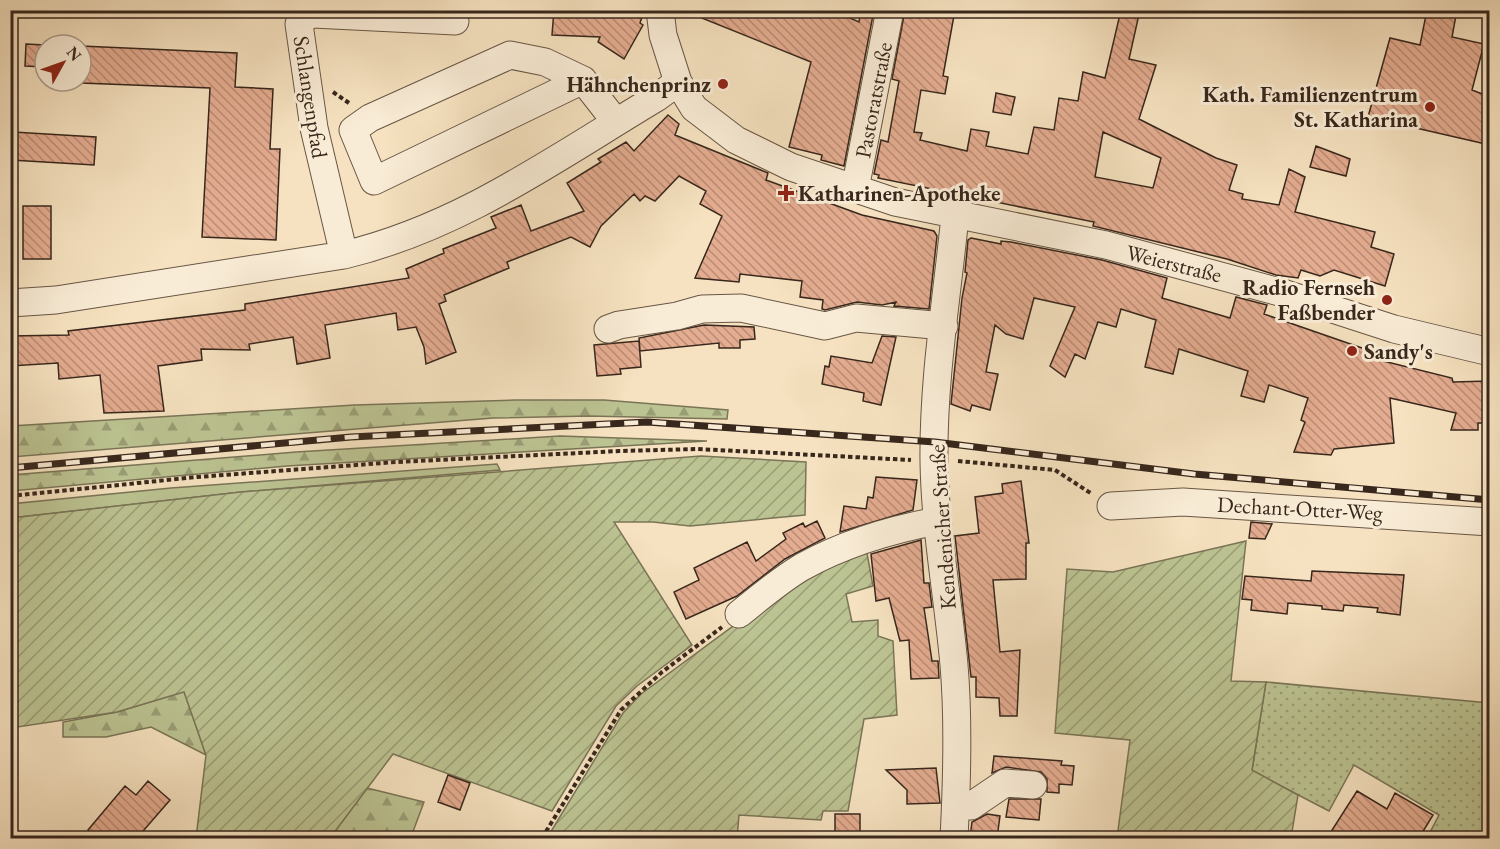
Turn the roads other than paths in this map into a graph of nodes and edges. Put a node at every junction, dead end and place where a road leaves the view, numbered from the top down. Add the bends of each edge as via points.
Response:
1 (660, 10) edge
2 (890, 10) edge
3 (455, 21) dead end
4 (583, 80) junction
5 (678, 82) junction
6 (616, 122) junction
7 (855, 189) junction
8 (955, 216) junction
9 (344, 255) junction
10 (10, 303) edge
11 (944, 326) junction
12 (608, 330) dead end
13 (1490, 352) edge
14 (1111, 506) road end
15 (937, 521) junction
16 (1490, 522) edge
17 (739, 614) road end
18 (1033, 785) dead end
19 (956, 806) junction
20 (954, 838) edge

1 - 5 street, Weierstraße via 663,35
2 - 7 street, Pastoratstraße
3 - 9 street, Schlangenpfad via 313,14 299,24 314,128
4 - 4 street via 545,62 510,55 370,118 353,130 374,181
4 - 6 street
5 - 6 street
5 - 7 street, Weierstraße via 694,108 736,140 791,166
6 - 9 street via 504,192 464,212 386,245
7 - 8 street, Weierstraße
8 - 11 street, Kendenicher Straße
8 - 13 street, Weierstraße via 1106,245 1283,293 1394,329
9 - 10 street via 56,300
11 - 12 street via 856,318 825,326 741,308 702,309
11 - 15 street, Kendenicher Straße via 936,392
14 - 16 street, Dechant-Otter-Weg via 1184,502
15 - 17 street via 869,536 826,555 800,569
15 - 19 street, Kendenicher Straße via 954,665
18 - 19 street via 1005,783 971,806
19 - 20 street, Kendenicher Straße

